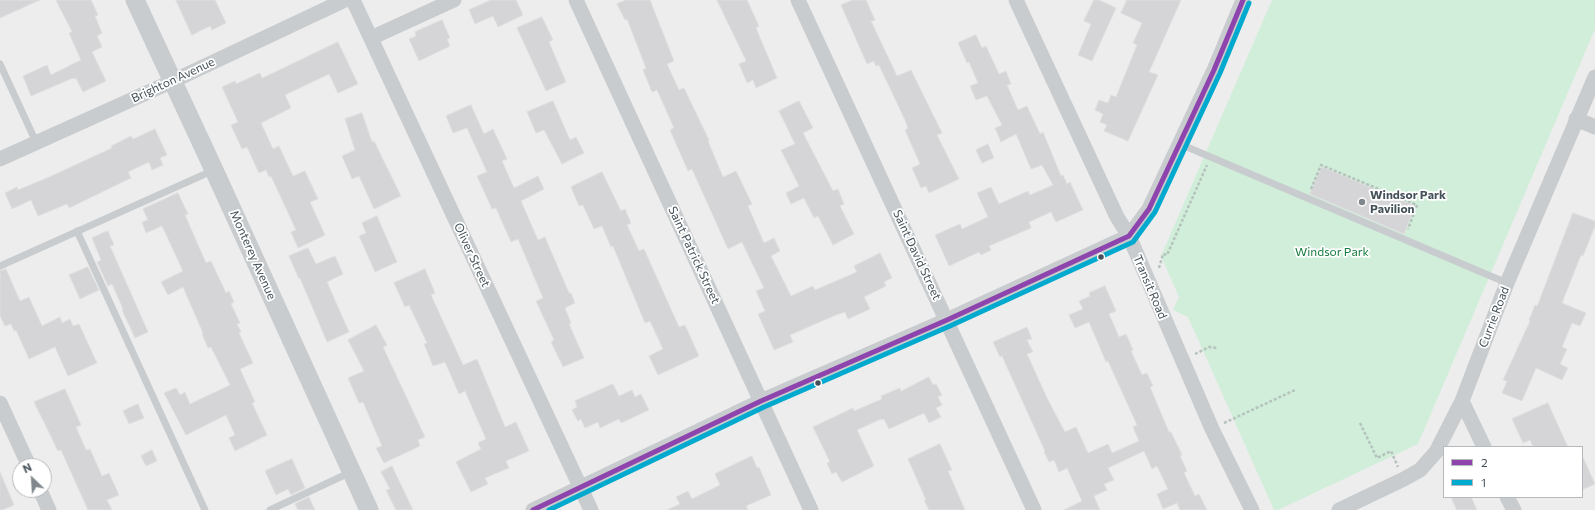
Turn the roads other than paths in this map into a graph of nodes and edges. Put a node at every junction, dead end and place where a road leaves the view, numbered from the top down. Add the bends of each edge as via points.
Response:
1 (135, 0) edge
2 (345, 0) edge
3 (353, 0) edge
4 (454, 0) edge
5 (576, 0) edge
6 (798, 0) edge
7 (1016, 0) edge
8 (1243, 0) edge
9 (371, 38) junction
10 (0, 64) edge
11 (1595, 76) edge
12 (173, 81) junction
13 (1576, 119) junction
14 (1595, 127) edge
15 (36, 142) junction
16 (1180, 144) junction
17 (0, 159) edge
18 (214, 170) junction
19 (77, 232) junction
20 (1129, 236) junction
21 (0, 266) edge
22 (1507, 283) junction
23 (947, 320) junction
24 (761, 401) junction
25 (1462, 401) junction
26 (0, 403) edge
27 (1484, 446) edge
28 (25, 458) edge
29 (351, 472) junction
30 (580, 487) junction
31 (44, 498) edge
32 (1508, 498) edge
33 (49, 510) edge
34 (205, 510) edge
35 (270, 510) edge
36 (369, 510) edge
37 (533, 510) edge
38 (591, 510) edge
39 (811, 510) edge
40 (1034, 510) edge
41 (1252, 510) edge
42 (1339, 510) edge
43 (1514, 510) edge

1 - 12 street, Monterey Avenue
2 - 12 street, Brighton Avenue
3 - 9 street, Oliver Street
4 - 9 street
5 - 24 street, Saint Patrick Street
6 - 23 street, Saint David Street
7 - 20 street, Transit Road via 1117,217
8 - 16 street
9 - 30 street, Oliver Street
10 - 15 lane
11 - 13 street, Currie Road
12 - 15 street, Brighton Avenue
12 - 18 street, Monterey Avenue
13 - 14 street
13 - 22 street, Currie Road
15 - 17 street, Brighton Avenue
16 - 20 street via 1149,209
16 - 22 lane
18 - 19 lane
18 - 29 street, Monterey Avenue
19 - 21 lane
19 - 34 lane
20 - 23 street
20 - 41 street, Transit Road via 1212,429
22 - 25 street, Currie Road
23 - 24 street
23 - 40 street, Saint David Street
24 - 30 street
24 - 39 street, Saint Patrick Street
25 - 27 street
25 - 42 street, Currie Road via 1436,452 1420,470
26 - 28 street
29 - 35 lane
29 - 36 street, Monterey Avenue
30 - 37 street
30 - 38 street, Oliver Street
31 - 33 street
32 - 43 street

